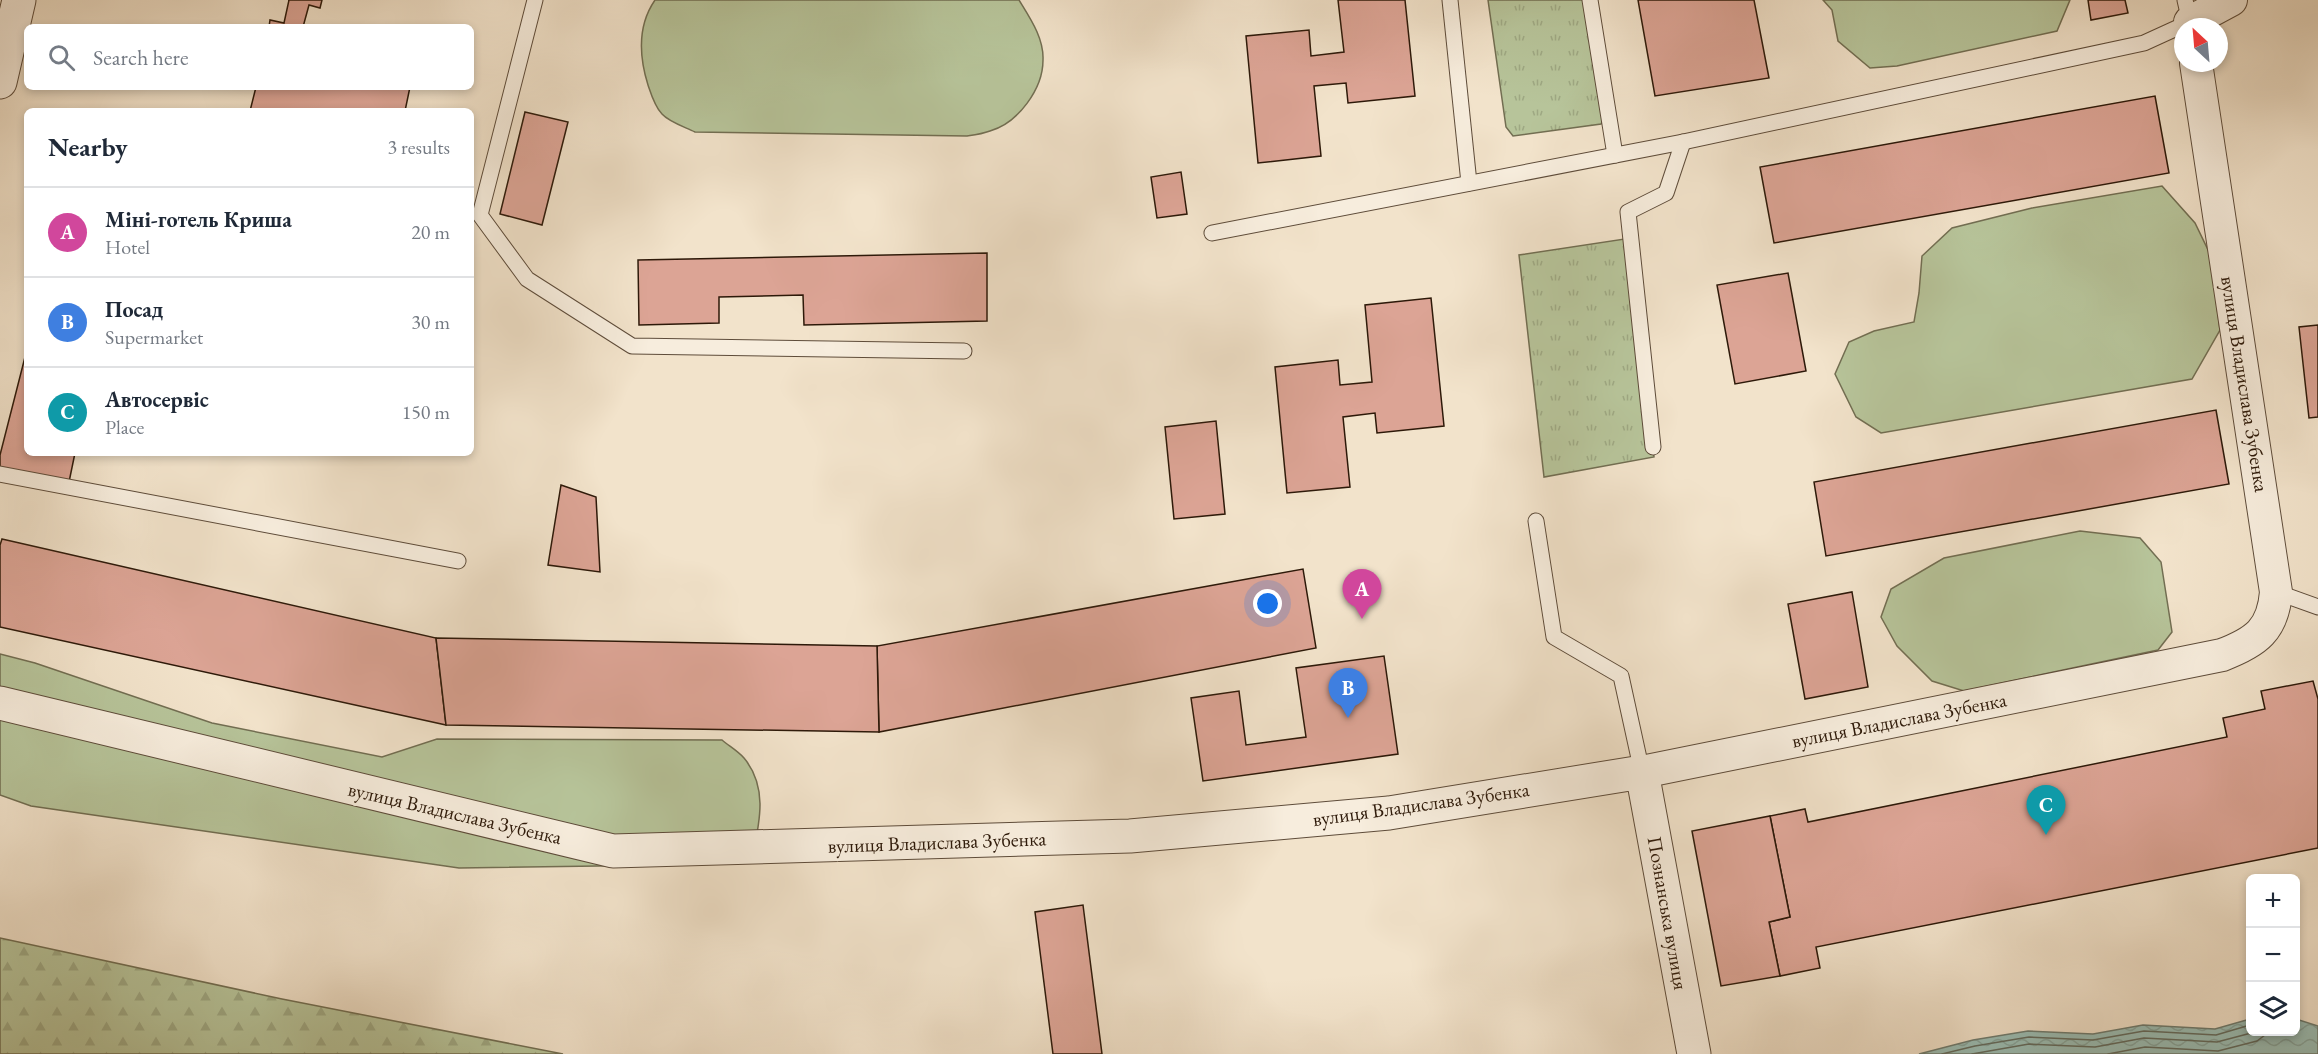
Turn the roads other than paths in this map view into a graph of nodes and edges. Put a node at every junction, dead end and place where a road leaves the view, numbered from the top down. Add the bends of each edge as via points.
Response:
1 (19, 0) edge
2 (535, 0) edge
3 (1450, 0) edge
4 (1590, 0) edge
5 (2231, 0) edge
6 (2188, 16) edge
7 (2197, 72) edge
8 (0, 82) edge
9 (1683, 142) junction
10 (1615, 155) junction
11 (1468, 183) junction
12 (1212, 233) dead end
13 (964, 351) dead end
14 (1653, 447) dead end
15 (0, 474) edge
16 (1536, 521) dead end
17 (458, 561) dead end
18 (2276, 592) junction
19 (2318, 607) edge
20 (0, 703) edge
21 (1642, 772) junction
22 (1694, 1054) edge

1 - 8 street
2 - 13 lane via 480,215 527,279 632,346
3 - 11 lane
4 - 10 lane
5 - 6 street
6 - 9 lane via 2144,43
7 - 18 street, вулиця Владислава Зубенка
9 - 10 lane
9 - 14 lane via 1666,193 1628,212
10 - 11 lane
11 - 12 lane
15 - 17 lane
16 - 21 lane via 1554,637 1621,676
18 - 19 lane
18 - 21 street, вулиця Владислава Зубенка via 2266,628 2241,648 2222,655
20 - 21 street, вулиця Владислава Зубенка via 614,851 1130,836 1389,813
21 - 22 street, Познанська вулиця

